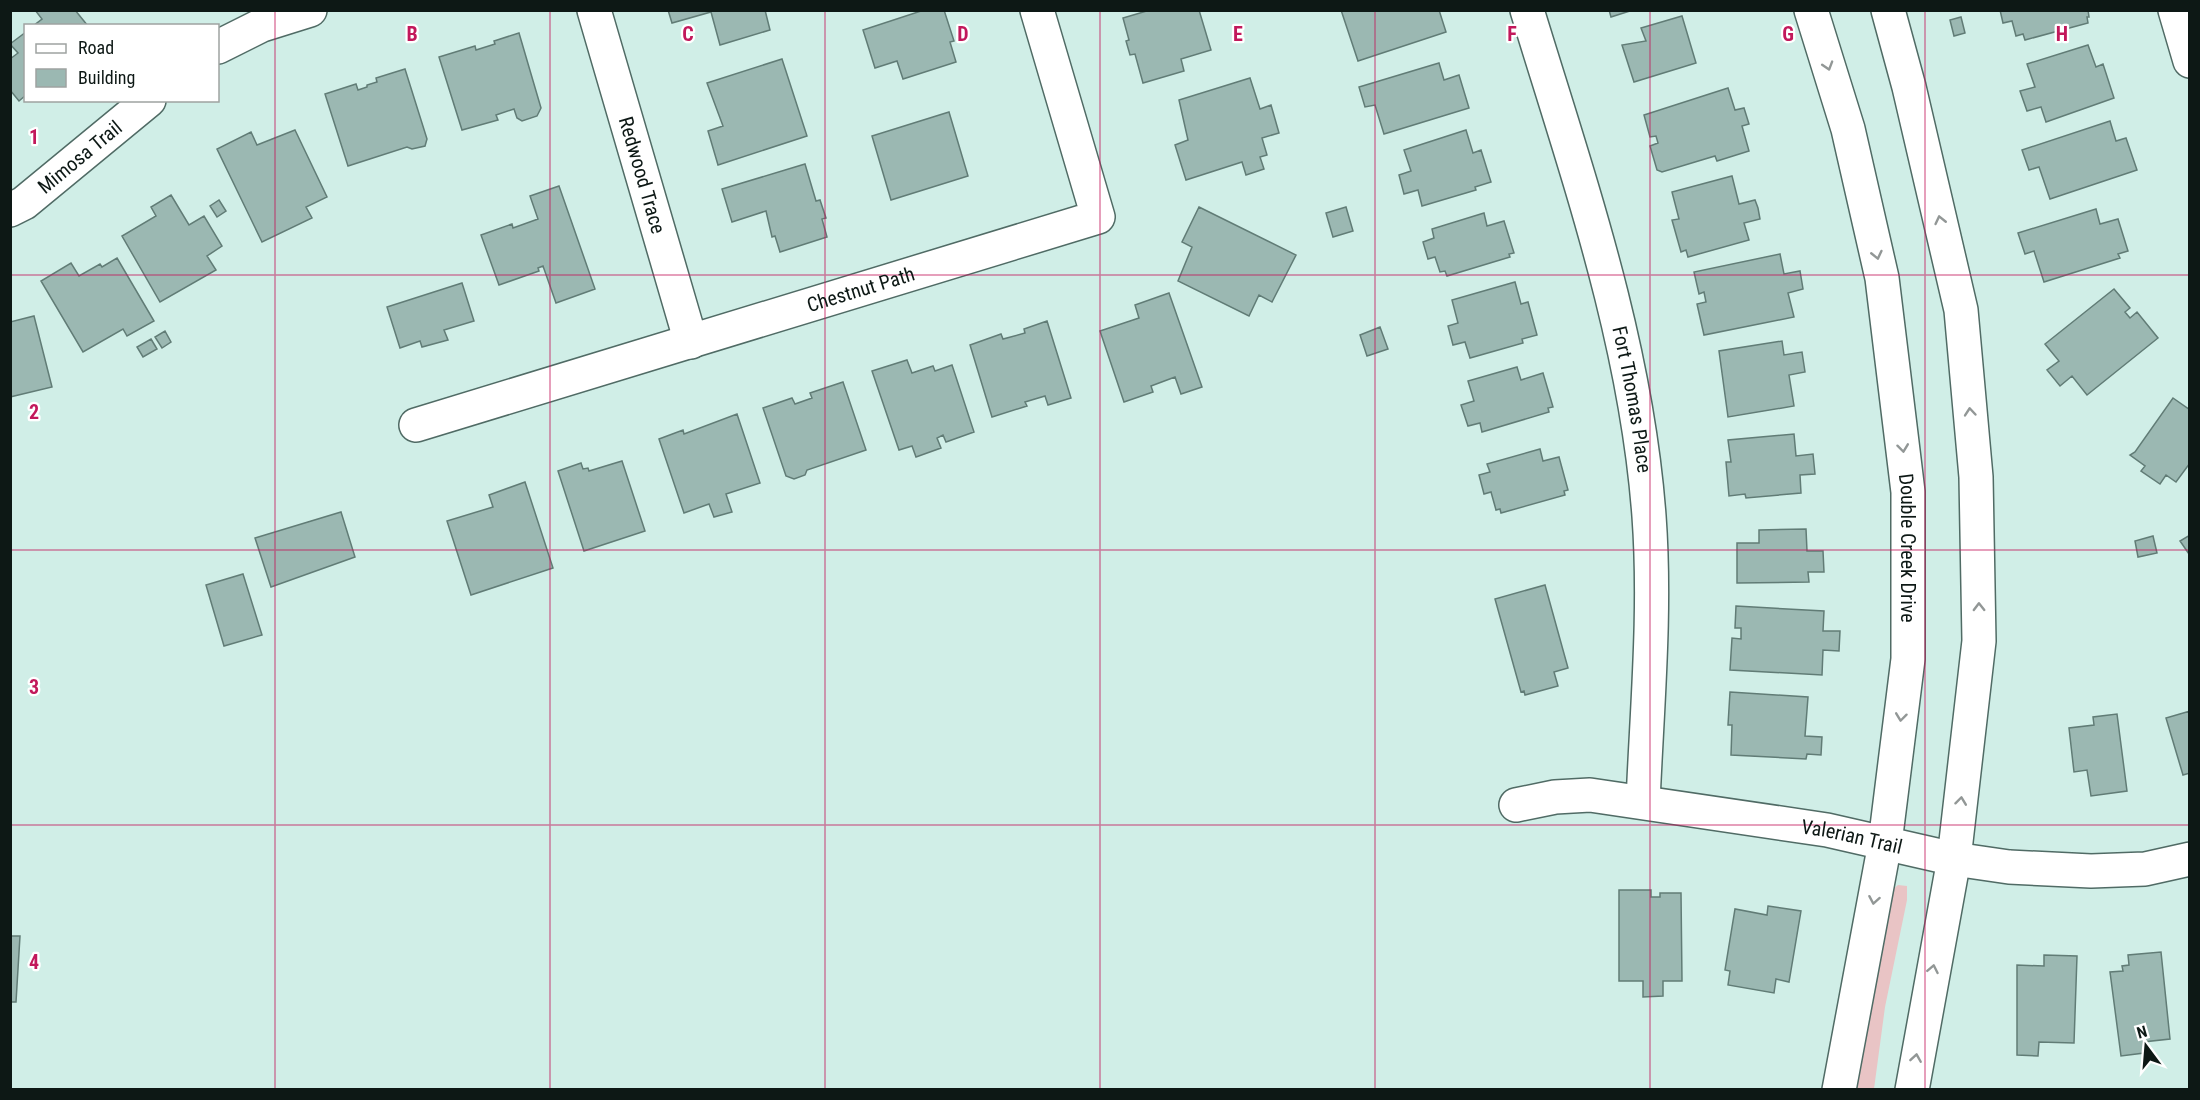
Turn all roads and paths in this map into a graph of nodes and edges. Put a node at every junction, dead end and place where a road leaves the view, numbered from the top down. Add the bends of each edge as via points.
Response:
1 (310, 10) edge
2 (594, 10) edge
3 (1037, 10) edge
4 (1527, 10) edge
5 (1811, 10) edge
6 (1888, 10) edge
7 (2175, 10) edge
8 (219, 46) edge
9 (2190, 61) edge
10 (147, 102) edge
11 (10, 210) edge
12 (691, 342) junction
13 (416, 425) dead end
14 (1643, 802) junction
15 (1516, 805) dead end
16 (1885, 843) junction
17 (1954, 859) junction
18 (2190, 859) edge
19 (1839, 1089) edge
20 (1912, 1089) edge

1 - 8 street via 262,25
2 - 12 street, Redwood Trace
3 - 12 street, Chestnut Path via 1098,217
4 - 14 street, Fort Thomas Place via 1604,258 1629,368 1640,441 1652,578
5 -> 16 street, Double Creek Drive via 1848,129 1882,278 1908,492 1908,659
17 -> 6 street via 1979,641 1976,477 1961,310
7 - 9 street
10 - 11 street, Mimosa Trail via 24,203
12 - 13 street, Chestnut Path
14 - 15 street, Valerian Trail via 1590,795
14 - 16 street, Valerian Trail via 1827,830
16 - 17 street, Valerian Trail
16 -> 19 street, Double Creek Drive
17 - 18 street, Valerian Trail via 2009,867 2091,871 2145,869
20 -> 17 street

